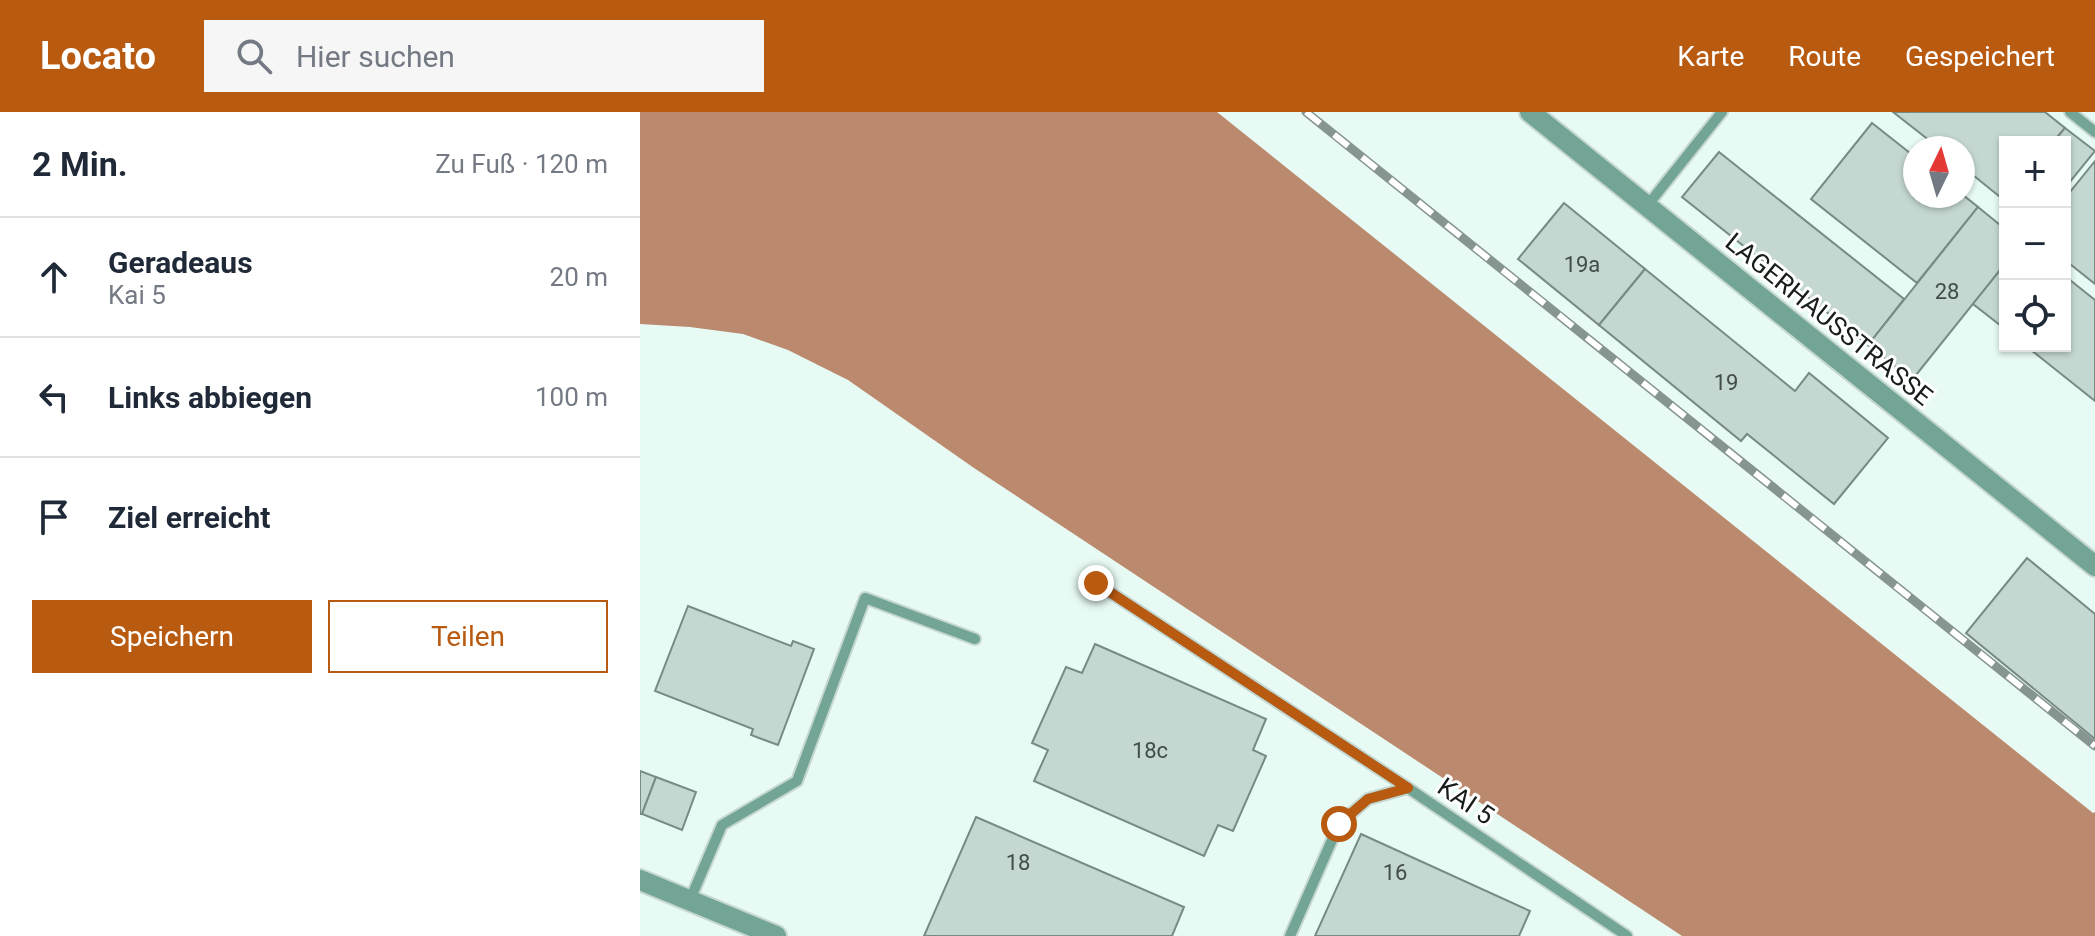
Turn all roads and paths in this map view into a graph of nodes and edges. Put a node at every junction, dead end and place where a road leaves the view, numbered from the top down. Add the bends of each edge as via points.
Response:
1 (1530, 112) edge
2 (1722, 112) edge
3 (2070, 112) edge
4 (2095, 132) edge
5 (1647, 206) junction
6 (2095, 566) edge
7 (1096, 583) dead end
8 (975, 639) dead end
9 (1408, 788) junction
10 (640, 880) edge
11 (690, 900) junction
12 (776, 936) edge
13 (1290, 936) edge
14 (1627, 936) edge

1 - 5 street, LAGERHAUSSTRASSE
2 - 5 lane
3 - 4 lane
5 - 6 street, LAGERHAUSSTRASSE
7 - 9 lane
8 - 11 lane via 865,598 797,781 722,825
9 - 13 lane, KAI 5 via 1368,799 1339,824
9 - 14 lane, KAI 5
10 - 11 street
11 - 12 street

